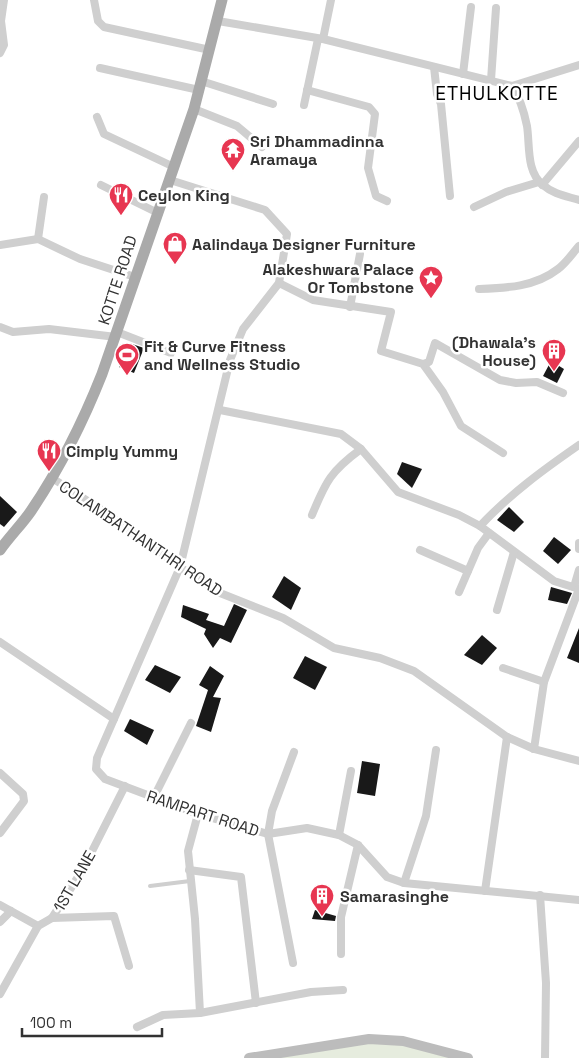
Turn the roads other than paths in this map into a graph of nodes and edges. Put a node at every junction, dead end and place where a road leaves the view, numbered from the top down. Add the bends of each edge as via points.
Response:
1 (4, 0) edge
2 (94, 0) edge
3 (222, 0) edge
4 (332, 0) edge
5 (471, 7) dead end
6 (496, 8) dead end
7 (0, 20) edge
8 (218, 21) junction
9 (321, 39) junction
10 (210, 50) junction
11 (0, 53) edge
12 (579, 66) edge
13 (434, 67) junction
14 (100, 68) dead end
15 (463, 74) junction
16 (491, 80) junction
17 (200, 86) junction
18 (512, 86) junction
19 (307, 90) junction
20 (273, 104) dead end
21 (304, 105) dead end
22 (194, 109) junction
23 (97, 117) dead end
24 (579, 141) edge
25 (262, 147) dead end
26 (174, 167) junction
27 (170, 180) junction
28 (101, 184) dead end
29 (541, 184) junction
30 (450, 196) dead end
31 (44, 197) dead end
32 (579, 200) edge
33 (387, 201) dead end
34 (474, 207) dead end
35 (158, 212) junction
36 (38, 239) junction
37 (0, 245) edge
38 (579, 246) edge
39 (360, 254) dead end
40 (135, 277) junction
41 (279, 284) junction
42 (479, 289) dead end
43 (350, 307) junction
44 (0, 327) edge
45 (116, 334) junction
46 (171, 353) dead end
47 (423, 364) junction
48 (563, 393) dead end
49 (220, 410) junction
50 (579, 445) edge
51 (361, 449) junction
52 (503, 453) dead end
53 (52, 478) junction
54 (312, 515) dead end
55 (480, 526) junction
56 (489, 533) junction
57 (579, 543) edge
58 (579, 549) edge
59 (0, 550) edge
60 (420, 550) dead end
61 (514, 552) junction
62 (180, 567) junction
63 (579, 570) edge
64 (468, 572) junction
65 (577, 588) edge
66 (459, 592) dead end
67 (498, 610) dead end
68 (0, 642) edge
69 (503, 668) dead end
70 (544, 682) junction
71 (114, 719) junction
72 (191, 723) dead end
73 (507, 737) junction
74 (534, 749) junction
75 (436, 750) dead end
76 (294, 752) dead end
77 (579, 761) edge
78 (351, 770) dead end
79 (0, 773) edge
80 (125, 786) junction
81 (154, 797) junction
82 (198, 814) junction
83 (0, 833) edge
84 (268, 834) junction
85 (339, 835) junction
86 (358, 845) junction
87 (189, 870) junction
88 (190, 881) junction
89 (404, 883) junction
90 (150, 886) dead end
91 (484, 891) junction
92 (540, 895) junction
93 (579, 900) edge
94 (0, 905) edge
95 (11, 911) junction
96 (52, 918) junction
97 (0, 922) edge
98 (38, 926) junction
99 (341, 954) dead end
100 (293, 963) dead end
101 (129, 966) dead end
102 (343, 990) dead end
103 (0, 994) edge
104 (256, 1002) junction
105 (200, 1013) junction
106 (137, 1027) dead end
107 (249, 1058) edge
108 (468, 1058) edge
109 (545, 1058) edge

1 - 7 street
2 - 10 street via 98,21 104,27
3 - 8 main road, KOTTE ROAD
4 - 9 street
5 - 15 street
6 - 16 street
7 - 11 street via 4,45
8 - 9 street
8 - 10 main road, KOTTE ROAD
9 - 13 street
9 - 19 street
10 - 17 main road, KOTTE ROAD
12 - 18 street
13 - 15 street
13 - 30 street
14 - 17 street
15 - 16 street
16 - 18 street
17 - 20 street
17 - 22 main road, KOTTE ROAD
18 - 29 street via 519,97 527,126 532,168
19 - 21 street
19 - 33 street via 369,107 375,114 368,168 376,196
22 - 25 street via 237,126
22 - 26 main road, KOTTE ROAD
23 - 26 street via 104,134
24 - 29 street
26 - 27 main road, KOTTE ROAD
27 - 35 main road, KOTTE ROAD
27 - 41 street via 265,210 287,234
28 - 35 street
29 - 32 street via 558,194
29 - 34 street via 506,192
31 - 36 street
35 - 40 main road, KOTTE ROAD
36 - 37 street
36 - 40 street via 80,259
38 - 42 street via 558,269 539,280 511,288
39 - 43 street
40 - 45 main road, KOTTE ROAD
41 - 43 street via 313,300
41 - 49 street via 243,329 230,360
43 - 47 street via 391,312 381,352
44 - 45 street via 14,332 49,329
45 - 46 street
45 - 53 main road, KOTTE ROAD via 88,409
47 - 48 street via 429,362 435,343 500,380 537,382
47 - 52 street via 461,426
49 - 51 street via 341,434
49 - 62 street
50 - 55 street via 538,472
51 - 54 street via 338,466 322,489
51 - 55 street via 398,492
53 - 59 main road, KOTTE ROAD
53 - 62 street, COLAMBATHANTHRI ROAD
55 - 56 street
56 - 61 street
56 - 64 street via 478,548
57 - 58 street
60 - 64 street
61 - 65 street via 554,581
61 - 67 street
62 - 71 street
62 - 73 street, COLAMBATHANTHRI ROAD via 220,592 283,618 334,648 380,658 414,671
63 - 65 street
64 - 66 street
65 - 70 street
68 - 71 street
69 - 70 street
70 - 74 street
71 - 80 street, RAMPART ROAD via 97,758 96,769 105,779
72 - 81 street
73 - 74 street, COLAMBATHANTHRI ROAD
73 - 91 street
74 - 77 street, COLAMBATHANTHRI ROAD
75 - 89 street via 426,816
76 - 84 street via 272,811
78 - 85 street
79 - 83 street via 23,794 24,801
80 - 81 street, RAMPART ROAD
80 - 96 street, 1ST LANE via 83,869
81 - 82 street, RAMPART ROAD
82 - 84 street, RAMPART ROAD
82 - 87 street via 188,851
84 - 85 street, RAMPART ROAD via 306,828
84 - 100 street
85 - 86 street, RAMPART ROAD
86 - 89 street, RAMPART ROAD via 387,877
86 - 99 street via 341,917
87 - 88 street
87 - 104 street via 241,877
88 - 90 lane
88 - 105 street
89 - 91 street, RAMPART ROAD
91 - 92 street, RAMPART ROAD
92 - 93 street, RAMPART ROAD
92 - 109 street via 546,983
94 - 95 street
95 - 97 street
95 - 98 street
96 - 98 street, 1ST LANE
96 - 101 street via 114,916
98 - 103 street, 1ST LANE
102 - 104 street
104 - 105 street
105 - 106 street via 163,1015
107 - 108 street via 369,1039 403,1040

